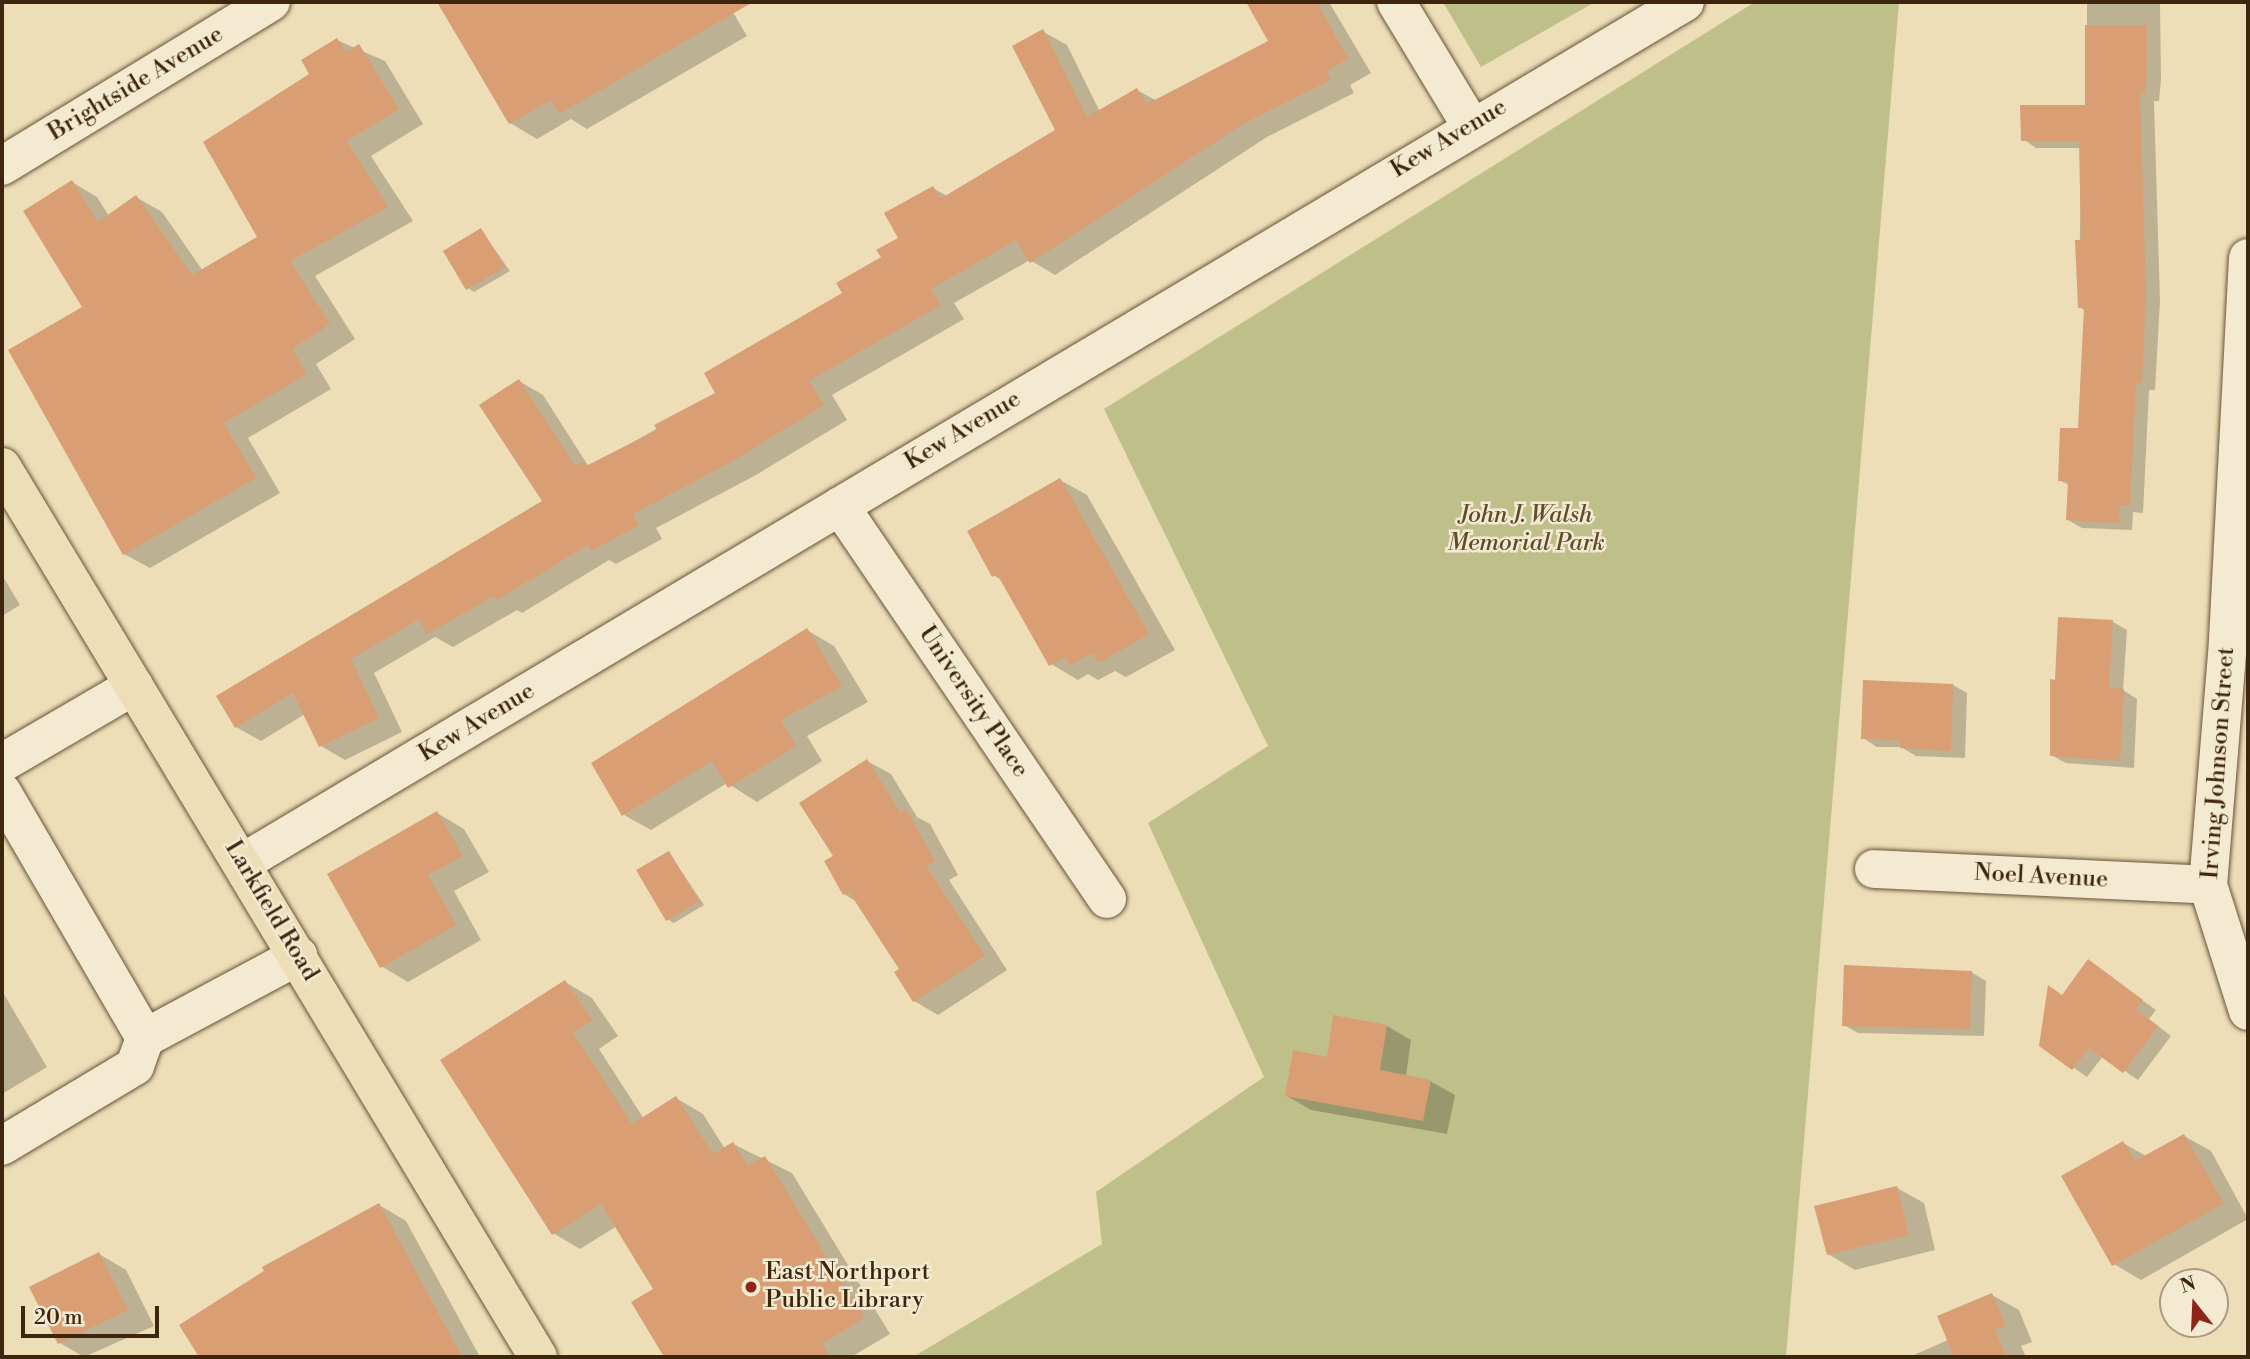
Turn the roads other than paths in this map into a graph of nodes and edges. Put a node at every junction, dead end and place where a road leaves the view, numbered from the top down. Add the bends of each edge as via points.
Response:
1 (271, 2) edge
2 (1396, 2) edge
3 (1685, 2) edge
4 (1471, 126) junction
5 (2, 166) edge
6 (2248, 258) edge
7 (2, 467) edge
8 (840, 506) junction
9 (134, 686) junction
10 (2, 764) edge
11 (2, 792) edge
12 (242, 863) junction
13 (1874, 869) dead end
14 (2208, 885) junction
15 (1107, 899) dead end
16 (298, 956) junction
17 (2248, 1011) edge
18 (145, 1038) junction
19 (2, 1146) edge
20 (538, 1357) edge

1 - 5 street, Brightside Avenue
2 - 4 street
3 - 4 street, Kew Avenue
4 - 8 street, Kew Avenue
6 - 14 street, Irving Johnson Street via 2228,642
7 - 9 main road, Larkfield Road
8 - 12 street, Kew Avenue
8 - 15 street, University Place
9 - 10 street
9 - 12 main road, Larkfield Road
11 - 18 street
12 - 16 main road, Larkfield Road
13 - 14 street, Noel Avenue
14 - 17 street, Irving Johnson Street
16 - 18 street
16 - 20 main road, Larkfield Road
18 - 19 street via 135,1066

